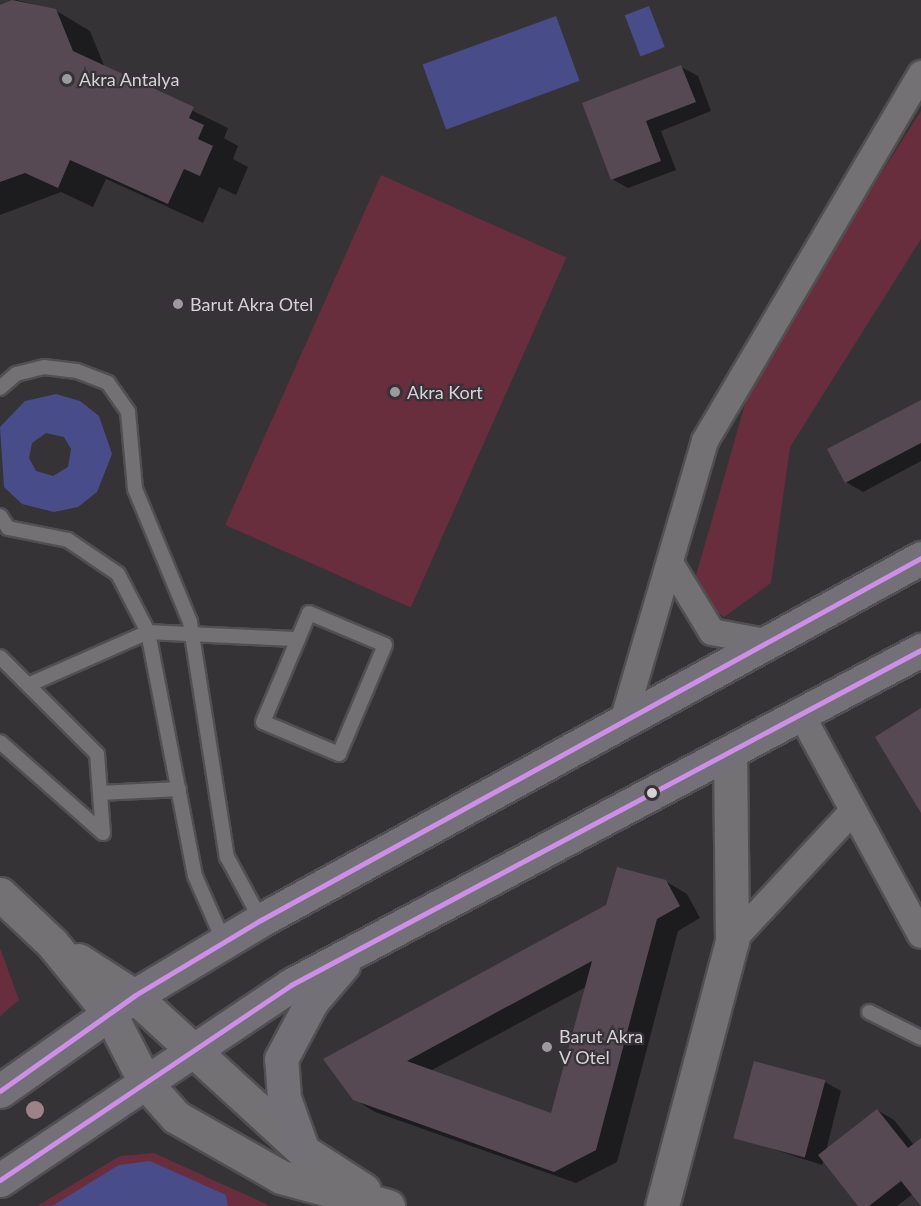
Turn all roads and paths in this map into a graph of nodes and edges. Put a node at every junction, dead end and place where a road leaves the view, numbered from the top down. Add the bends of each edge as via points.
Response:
1 (921, 74) edge
2 (0, 388) edge
3 (0, 516) edge
4 (921, 558) edge
5 (670, 563) junction
6 (148, 632) junction
7 (193, 636) junction
8 (298, 639) junction
9 (765, 642) junction
10 (921, 650) edge
11 (0, 657) edge
12 (28, 685) junction
13 (802, 716) junction
14 (624, 718) junction
15 (0, 742) edge
16 (730, 753) junction
17 (179, 789) junction
18 (100, 793) junction
19 (851, 813) junction
20 (0, 894) edge
21 (261, 920) junction
22 (921, 935) edge
23 (732, 941) junction
24 (224, 942) junction
25 (355, 951) junction
26 (122, 1005) junction
27 (869, 1012) dead end
28 (921, 1038) edge
29 (191, 1053) junction
30 (145, 1082) junction
31 (0, 1091) edge
32 (303, 1151) junction
33 (0, 1180) edge
34 (388, 1206) edge
35 (662, 1206) edge

1 - 5 street via 705,441
2 - 7 lane via 16,374 44,367 108,383 128,412 135,489
3 - 6 lane via 8,528 68,540 118,574
4 - 9 main road
5 - 9 street via 712,632
5 - 14 street
6 - 7 lane
6 - 12 lane
6 - 17 lane
7 - 8 lane
7 - 21 lane via 227,857
8 - 8 lane via 309,613 385,645 339,754 263,722
9 - 14 main road
10 - 13 main road
11 - 12 lane
12 - 18 lane via 97,754
13 - 16 main road
13 - 19 street
14 - 21 main road
15 - 18 lane via 103,833
16 - 23 street
16 - 25 main road
17 - 18 lane
17 - 24 lane via 195,876
19 - 22 street
19 - 23 street
20 - 26 street
21 - 24 main road
23 - 35 street
24 - 26 main road
25 - 29 main road via 291,985
25 - 32 main road via 312,1001 281,1059 284,1098
26 - 29 street
26 - 30 street
26 - 31 main road
27 - 28 lane
29 - 30 main road
29 - 32 street
30 - 33 main road
30 - 34 street via 176,1117 265,1169
32 - 34 street

